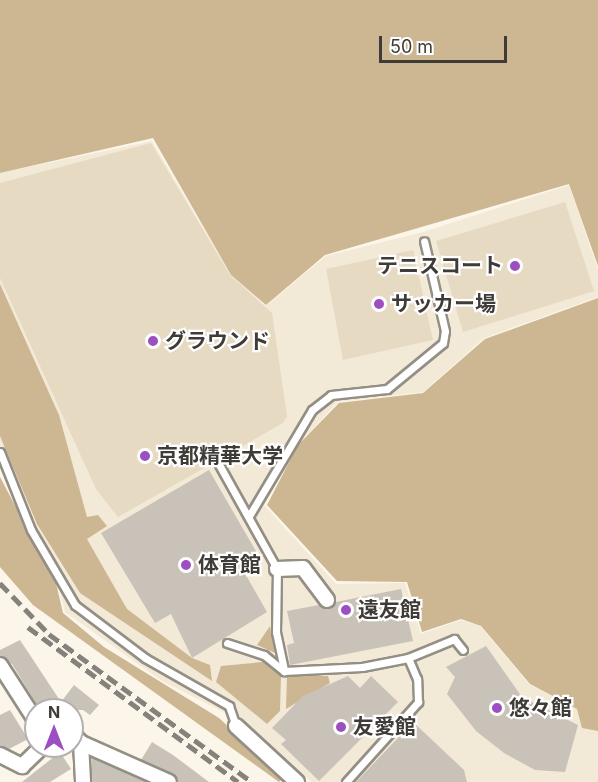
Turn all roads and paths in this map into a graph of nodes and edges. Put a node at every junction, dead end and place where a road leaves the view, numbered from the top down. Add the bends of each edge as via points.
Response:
1 (424, 241) dead end
2 (0, 452) edge
3 (217, 461) dead end
4 (249, 516) junction
5 (277, 569) junction
6 (327, 600) dead end
7 (227, 643) dead end
8 (463, 650) dead end
9 (408, 658) junction
10 (0, 665) edge
11 (284, 671) junction
12 (24, 702) edge
13 (236, 726) joint
14 (84, 742) edge
15 (0, 755) edge
16 (30, 758) edge
17 (79, 758) edge
18 (83, 782) edge
19 (169, 782) edge
20 (297, 782) edge
21 (346, 782) edge

1 - 4 lane via 445,331 443,343 387,389 332,395 312,410
2 - 13 lane via 31,530 75,605 145,658 230,706
3 - 4 lane
4 - 5 lane
5 - 6 street via 303,567
5 - 11 lane via 276,632
7 - 11 lane via 264,655
8 - 9 lane via 454,639
9 - 11 lane via 345,670
9 - 21 lane via 417,679 418,702
10 - 12 street
13 - 20 street
14 - 19 street
15 - 16 street via 22,766
17 - 18 street

